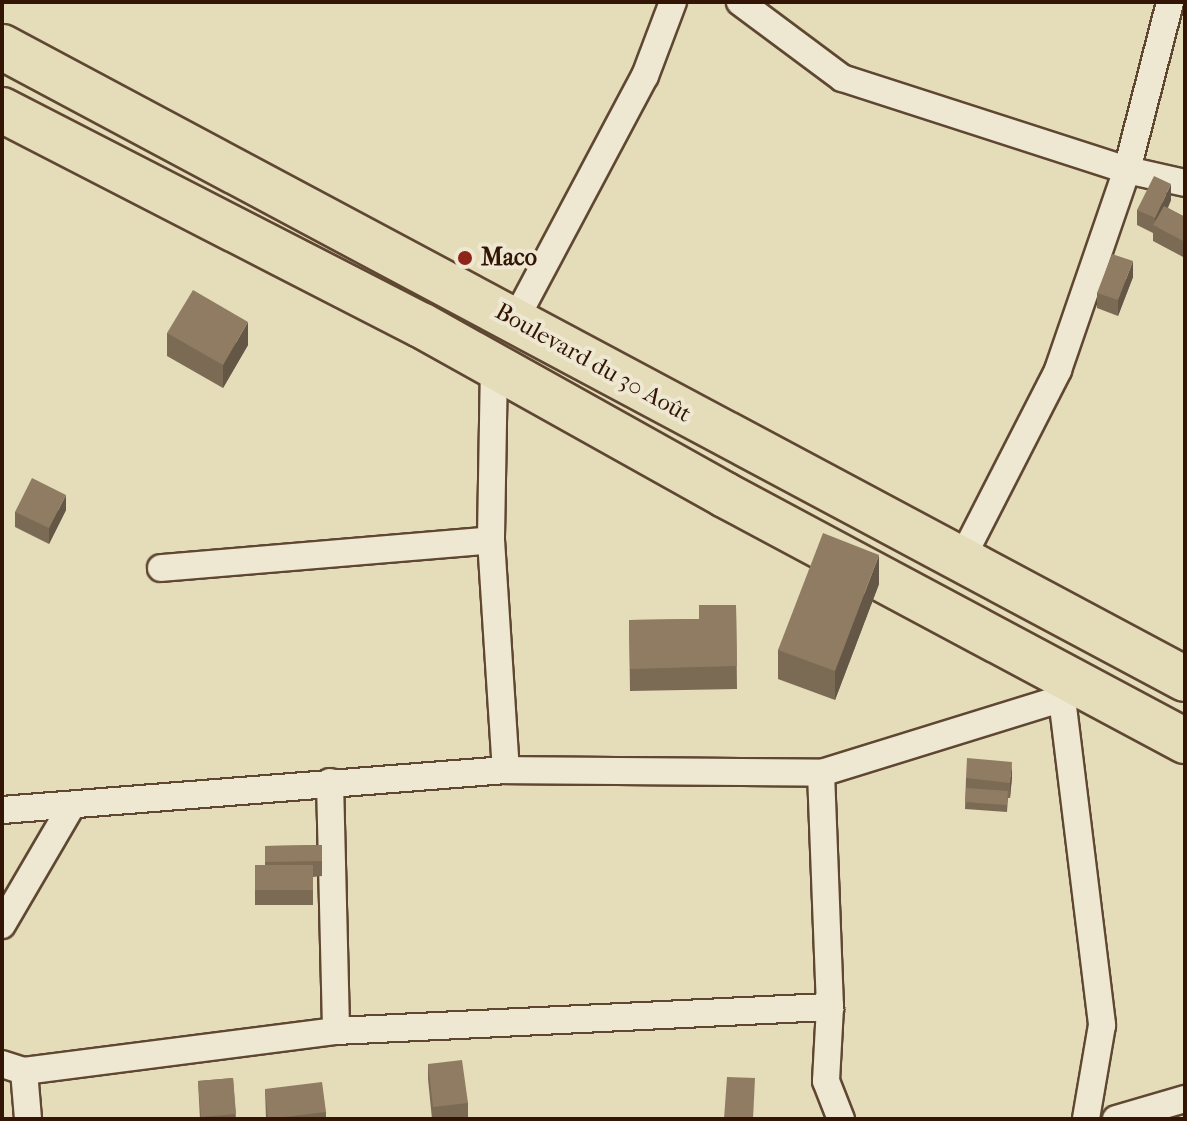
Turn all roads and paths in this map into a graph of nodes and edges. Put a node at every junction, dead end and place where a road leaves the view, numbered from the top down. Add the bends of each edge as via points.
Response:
1 (673, 2) edge
2 (740, 2) edge
3 (1170, 2) edge
4 (2, 47) edge
5 (2, 110) edge
6 (1127, 170) junction
7 (1185, 183) edge
8 (515, 320) junction
9 (494, 365) junction
10 (491, 540) junction
11 (962, 558) junction
12 (161, 568) dead end
13 (1185, 679) edge
14 (1061, 686) junction
15 (1185, 741) edge
16 (506, 770) junction
17 (821, 773) junction
18 (330, 782) junction
19 (71, 807) junction
20 (2, 810) edge
21 (2, 925) edge
22 (830, 1007) junction
23 (336, 1031) junction
24 (13, 1068) edge
25 (1185, 1099) edge
26 (28, 1119) edge
27 (841, 1119) edge
28 (1086, 1119) edge
29 (1116, 1119) edge

1 - 8 street via 645,76
2 - 6 street via 842,78
3 - 6 street
4 - 8 highway, Boulevard du 30 Août
5 - 9 highway, Boulevard du 30 Août
6 - 7 street
6 - 11 street via 1058,370
8 - 11 highway, Boulevard du 30 Août
9 - 10 street
9 - 14 highway, Boulevard du 30 Août
10 - 12 street
10 - 16 street
11 - 13 highway, Boulevard du 30 Août
14 - 15 highway, Boulevard du 30 Août
14 - 17 street
14 - 28 street via 1102,1025
16 - 17 street
16 - 18 street
17 - 22 street
18 - 19 street
18 - 23 street
19 - 20 street
19 - 21 street
22 - 23 street
22 - 27 street via 826,1081
23 - 24 street
24 - 26 street
25 - 29 street

